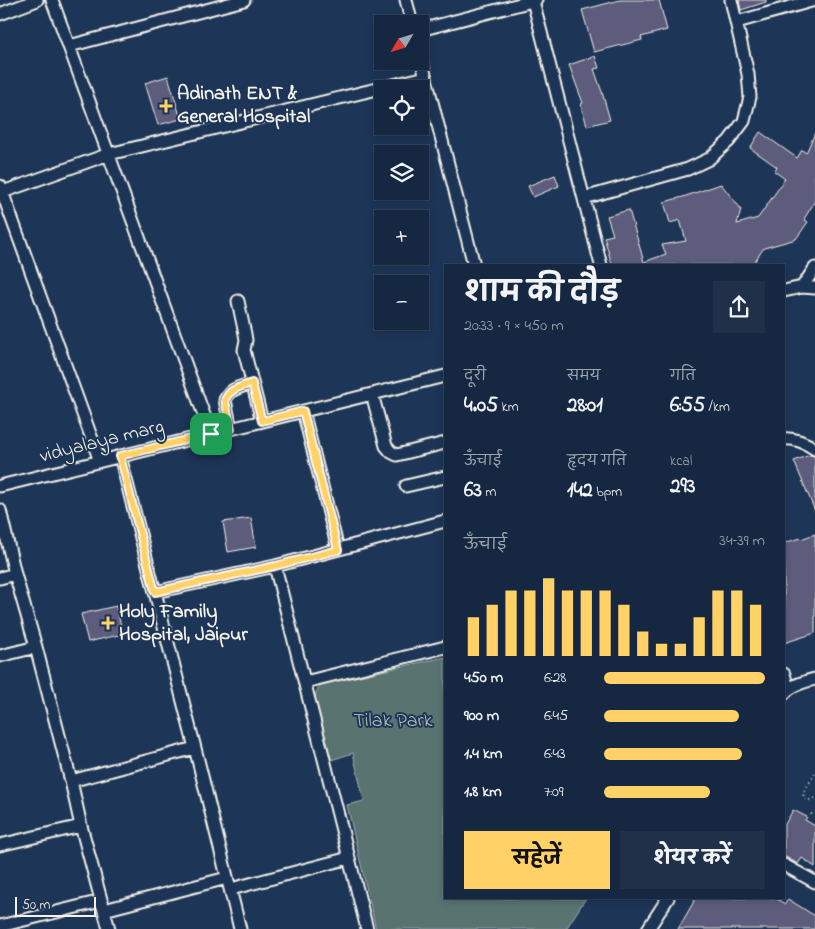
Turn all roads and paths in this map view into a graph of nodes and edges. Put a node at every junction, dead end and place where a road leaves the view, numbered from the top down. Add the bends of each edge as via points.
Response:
1 (37, 0) edge
2 (52, 0) edge
3 (194, 0) edge
4 (244, 0) edge
5 (406, 0) edge
6 (535, 0) edge
7 (731, 0) edge
8 (815, 0) edge
9 (198, 12) junction
10 (0, 14) edge
11 (410, 15) edge
12 (737, 22) junction
13 (429, 28) edge
14 (69, 46) junction
15 (424, 70) edge
16 (426, 77) junction
17 (109, 154) junction
18 (1, 191) edge
19 (584, 198) junction
20 (474, 264) edge
21 (602, 264) edge
22 (815, 268) edge
23 (802, 287) junction
24 (815, 288) edge
25 (785, 291) edge
26 (238, 301) dead end
27 (444, 376) edge
28 (252, 383) junction
29 (372, 394) junction
30 (303, 411) junction
31 (262, 421) junction
32 (231, 429) junction
33 (211, 434) junction
34 (785, 439) edge
35 (444, 443) edge
36 (815, 449) edge
37 (120, 456) junction
38 (100, 461) junction
39 (444, 477) edge
40 (0, 486) edge
41 (406, 486) dead end
42 (0, 510) edge
43 (444, 521) edge
44 (338, 550) junction
45 (275, 566) junction
46 (15, 574) junction
47 (0, 578) edge
48 (155, 592) junction
49 (36, 647) junction
50 (444, 647) edge
51 (0, 656) edge
52 (815, 679) edge
53 (305, 682) junction
54 (786, 692) edge
55 (195, 748) junction
56 (815, 773) edge
57 (71, 781) junction
58 (815, 798) edge
59 (811, 814) dead end
60 (815, 816) edge
61 (81, 826) junction
62 (0, 845) edge
63 (349, 858) junction
64 (785, 866) edge
65 (815, 882) edge
66 (229, 883) junction
67 (667, 899) edge
68 (103, 906) junction
69 (0, 926) edge
70 (109, 929) edge
71 (240, 929) edge
72 (367, 929) edge
73 (648, 929) edge

1 - 10 street
2 - 14 street
3 - 9 street
4 - 9 street
5 - 11 street
6 - 13 street
6 - 19 street
7 - 12 street
8 - 12 street
9 - 14 street
12 - 19 street via 750,97 744,121 729,141 709,159 688,169
14 - 17 street
15 - 16 street
16 - 17 street
16 - 20 street
17 - 18 street
17 - 33 street
18 - 38 street
19 - 21 street
22 - 23 street
23 - 24 street
23 - 25 street
26 - 28 street
27 - 29 street, vidyalaya marg
28 - 31 street
28 - 32 street via 233,389 226,396
29 - 30 street, vidyalaya marg
29 - 35 street via 386,446 391,452 397,455
30 - 31 street, vidyalaya marg
30 - 44 street
31 - 32 street, vidyalaya marg
32 - 33 street, vidyalaya marg
33 - 37 street, vidyalaya marg
34 - 36 street
37 - 38 street, vidyalaya marg
37 - 48 street
38 - 40 street, vidyalaya marg
39 - 41 street
42 - 46 street
43 - 44 street
44 - 45 street
45 - 48 street
45 - 53 street
46 - 47 street
46 - 49 street
48 - 55 street
49 - 51 street
49 - 57 street
50 - 53 street
52 - 54 street
53 - 63 street
55 - 57 street
55 - 66 street
56 - 58 path via 803,793 806,801
57 - 61 street
59 - 60 path
61 - 62 street
61 - 68 street
63 - 66 street
63 - 72 street
64 - 65 street
66 - 68 street
66 - 71 street
67 - 73 street
68 - 69 street
68 - 70 street

